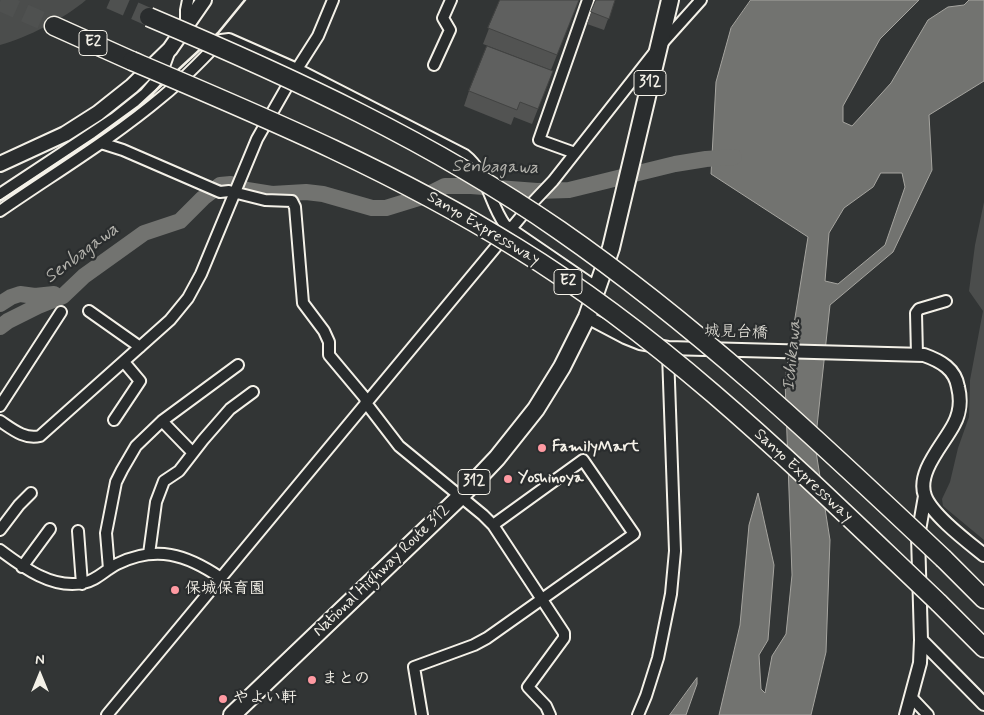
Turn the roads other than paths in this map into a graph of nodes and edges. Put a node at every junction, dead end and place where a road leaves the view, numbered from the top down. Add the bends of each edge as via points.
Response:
1 (188, 0) edge
2 (204, 0) edge
3 (333, 0) edge
4 (451, 0) edge
5 (588, 0) edge
6 (670, 0) edge
7 (701, 0) edge
8 (149, 17) tunnel mouth
9 (186, 24) junction
10 (54, 26) tunnel mouth
11 (170, 49) junction
12 (657, 49) junction
13 (434, 65) dead end
14 (297, 69) junction
15 (101, 143) junction
16 (575, 153) junction
17 (0, 164) edge
18 (0, 194) edge
19 (235, 194) junction
20 (0, 211) edge
21 (511, 229) junction
22 (597, 288) junction
23 (946, 301) dead end
24 (89, 311) dead end
25 (61, 312) dead end
26 (587, 317) junction
27 (140, 347) junction
28 (671, 348) junction
29 (917, 355) junction
30 (124, 362) junction
31 (238, 365) dead end
32 (254, 392) dead end
33 (366, 403) junction
34 (0, 406) edge
35 (114, 420) dead end
36 (0, 421) edge
37 (162, 421) junction
38 (193, 453) junction
39 (31, 493) dead end
40 (460, 496) junction
41 (925, 496) junction
42 (493, 525) junction
43 (50, 529) dead end
44 (0, 530) edge
45 (78, 531) dead end
46 (0, 550) edge
47 (150, 554) junction
48 (984, 555) edge
49 (22, 567) junction
50 (109, 568) junction
51 (221, 578) junction
52 (82, 584) junction
53 (984, 598) edge
54 (541, 600) junction
55 (921, 640) junction
56 (984, 648) edge
57 (910, 697) junction
58 (984, 704) edge
59 (107, 715) edge
60 (232, 715) edge
61 (422, 715) edge
62 (550, 715) edge
63 (638, 715) edge
64 (906, 715) edge
65 (928, 715) edge

1 - 9 street
2 - 9 main road
3 - 14 street via 318,36
4 - 13 street via 442,18 450,30
5 - 16 street via 539,140
6 - 12 highway, National Highway Route 312 / 312
7 - 12 street
8 - 53 highway, E2, bridge via 365,115 502,193 558,230 660,304 719,352
9 - 11 main road
10 - 56 highway, Sanyo Expressway / E2, bridge via 349,156 406,184 519,249 641,334 693,377 790,462
11 - 17 main road via 98,113 65,134
11 - 18 street via 161,75 145,94 115,118
12 - 16 street
12 - 22 highway, National Highway Route 312 / 312 via 611,248
14 - 15 street via 229,39 221,40 165,95
14 - 19 street via 257,139
14 - 21 street, bridge via 465,156 477,167 498,215
15 - 19 street via 220,192
15 - 20 street
16 - 21 street
19 - 27 street via 188,298 170,320
19 - 33 street via 292,201 303,304 324,332 329,342 329,355
21 - 22 street
21 - 33 street
22 - 26 highway, National Highway Route 312 / 312
23 - 29 street via 919,308 916,313
24 - 27 street
25 - 34 street
26 - 28 street, 城見台橋 via 640,343
26 - 40 highway, National Highway Route 312 / 312 via 536,409 497,458
27 - 30 street
28 - 29 street, 城見台橋
28 - 63 street via 675,551 671,594 658,658
29 - 41 street, 城見台橋 via 949,368 957,380 960,405 956,420 931,461 924,480
30 - 35 street via 140,381
30 - 36 street via 40,436 26,436
31 - 37 street
32 - 38 street via 230,409
33 - 40 street via 399,446
33 - 51 street
37 - 38 street
37 - 50 street via 136,446 118,475 106,533
38 - 47 street via 177,474 164,481 156,502
39 - 44 street
40 - 42 street
40 - 60 highway, National Highway Route 312 / 312
41 - 48 street via 933,510
41 - 55 street, 城見台橋 via 918,536
42 - 54 street
42 - 54 street via 583,460 634,534
43 - 49 street
45 - 52 street
46 - 49 street
47 - 50 street
47 - 51 street via 179,556 204,566
49 - 52 street via 52,581
50 - 52 street
51 - 59 street
54 - 61 street via 474,645 414,667
54 - 62 street via 564,633 564,638 528,687
55 - 57 street, 城見台橋 via 920,663
55 - 58 street
57 - 64 street, 城見台橋
57 - 65 street

